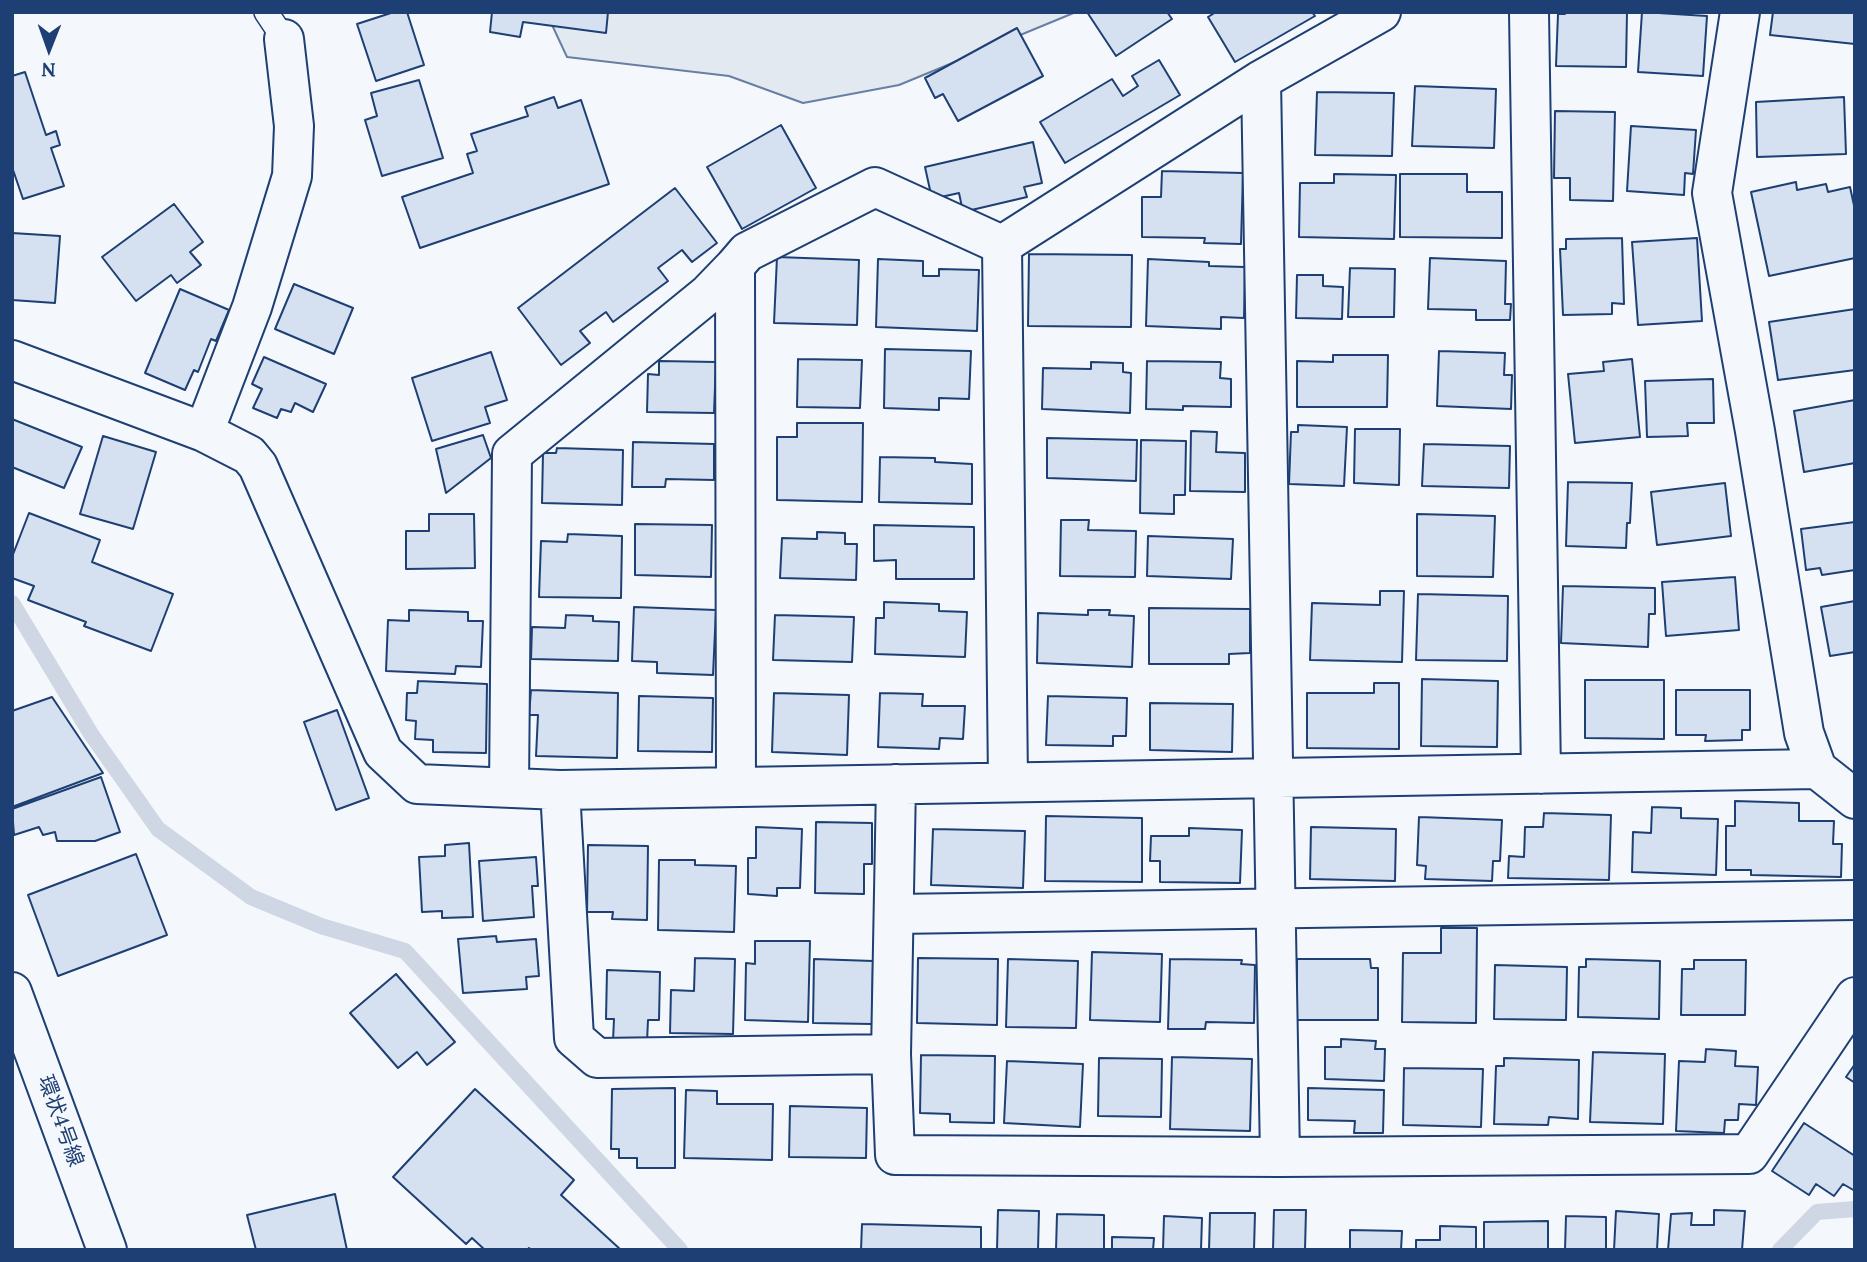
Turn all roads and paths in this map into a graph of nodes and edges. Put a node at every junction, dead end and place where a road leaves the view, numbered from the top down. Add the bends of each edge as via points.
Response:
1 (1381, 12) edge
2 (1529, 12) edge
3 (1740, 12) edge
4 (275, 26) edge
5 (1261, 80) junction
6 (1002, 245) junction
7 (735, 266) junction
8 (12, 360) edge
9 (204, 432) junction
10 (1817, 769) junction
11 (1541, 774) junction
12 (1275, 777) junction
13 (1008, 782) junction
14 (896, 784) junction
15 (736, 787) junction
16 (509, 788) junction
17 (560, 790) junction
18 (1855, 799) edge
19 (1855, 900) edge
20 (1275, 909) junction
21 (894, 914) junction
22 (12, 992) edge
23 (1855, 997) edge
24 (891, 1054) junction
25 (1280, 1157) junction
26 (107, 1250) edge

1 - 5 street
2 - 11 street
3 - 10 street via 1712,193 1804,733
4 - 9 street via 294,126 292,176 252,307
5 - 6 street
5 - 12 street
6 - 7 street via 875,187 747,252
6 - 13 street
7 - 15 street
7 - 16 street via 512,454
8 - 9 street
9 - 16 street via 249,455 258,466 383,752 416,784
10 - 11 street
10 - 18 street
11 - 12 street
12 - 13 street
12 - 20 street
13 - 14 street
14 - 15 street
14 - 21 street
15 - 17 street
16 - 17 street
17 - 24 street via 574,1038 597,1058
19 - 20 street
20 - 21 street
20 - 25 street
21 - 24 street
22 - 26 street, 環状4号線
23 - 25 street via 1749,1154
24 - 25 street via 895,1155

